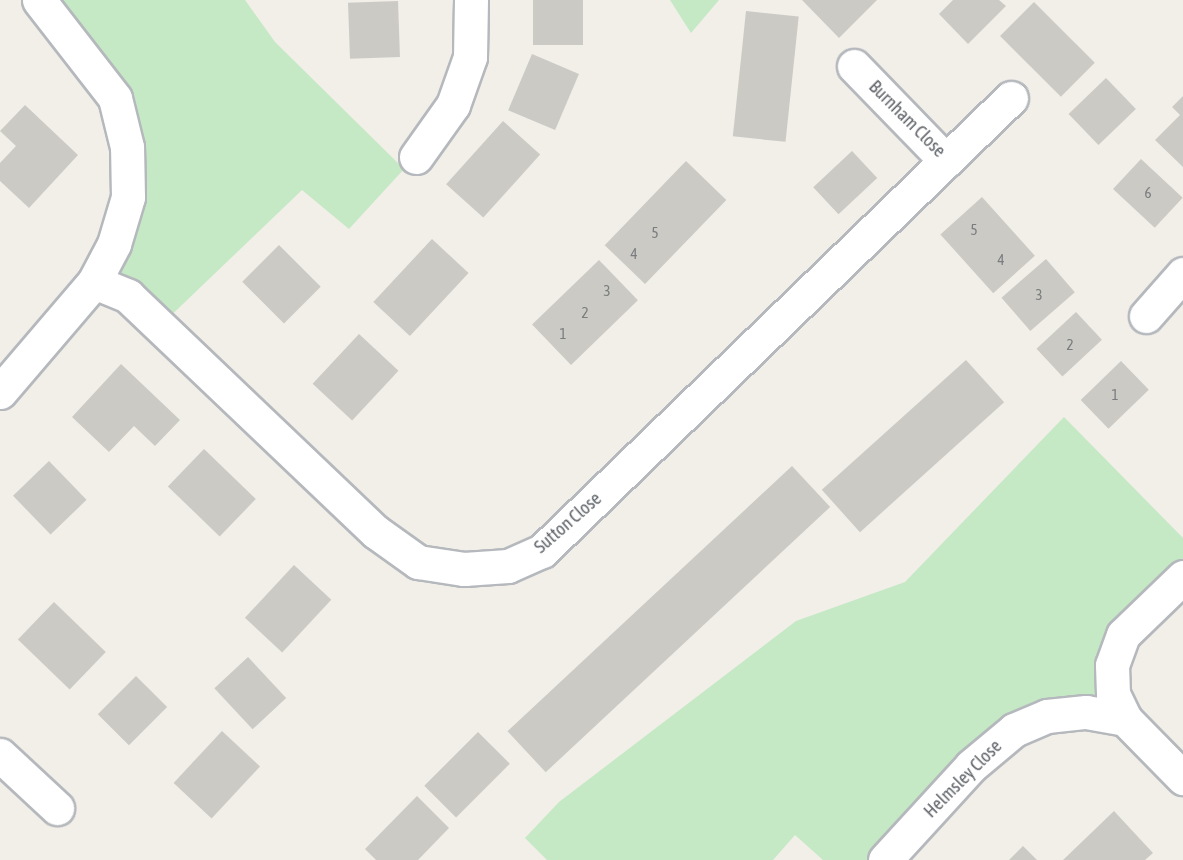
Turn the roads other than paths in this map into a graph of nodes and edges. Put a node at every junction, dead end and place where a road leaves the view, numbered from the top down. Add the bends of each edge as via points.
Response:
1 (39, 0) edge
2 (471, 0) edge
3 (854, 66) dead end
4 (1011, 98) dead end
5 (416, 157) dead end
6 (946, 161) junction
7 (1183, 274) edge
8 (94, 282) junction
9 (1146, 316) dead end
10 (0, 392) edge
11 (1183, 577) edge
12 (1125, 719) junction
13 (0, 755) edge
14 (1183, 778) edge
15 (57, 808) dead end
16 (885, 860) edge

1 - 8 street via 114,98 127,147 128,197 114,244
2 - 5 street via 470,57 453,105
3 - 6 street, Burnham Close
4 - 6 street, Burnham Close
6 - 8 street, Sutton Close via 542,550 508,566 464,569 418,562 376,532 128,296
7 - 9 street
8 - 10 street
11 - 12 street via 1123,635 1112,665 1113,694
12 - 14 street
12 - 16 street, Helmsley Close via 1086,712 1047,716 1014,730 971,766
13 - 15 street

